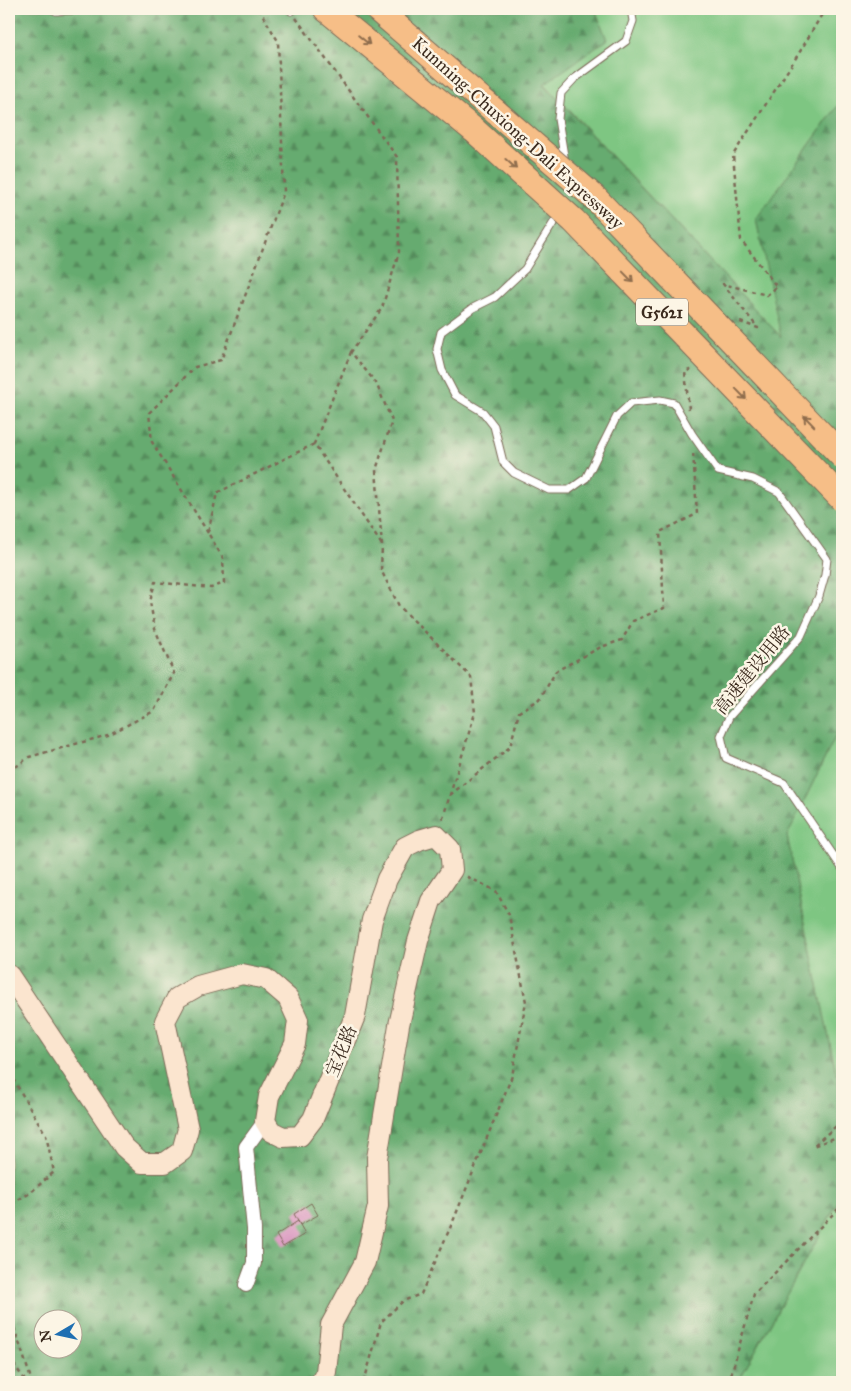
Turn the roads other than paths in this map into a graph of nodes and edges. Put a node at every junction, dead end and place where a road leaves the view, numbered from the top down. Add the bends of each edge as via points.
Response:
1 (52, 9) edge
2 (86, 9) edge
3 (326, 9) edge
4 (377, 9) edge
5 (631, 9) edge
6 (565, 183) dead end
7 (561, 200) dead end
8 (842, 456) edge
9 (842, 499) edge
10 (842, 868) edge
11 (9, 975) edge
12 (265, 1121) junction
13 (246, 1285) dead end
14 (321, 1382) edge

1 - 2 lane
3 -> 9 highway, Kunming-Chuxiong-Dali Expressway / G5621, bridge via 475,131 574,221
8 -> 4 highway, Kunming-Chuxiong-Dali Expressway / G5621, bridge via 596,198
5 - 6 lane via 634,21 626,41 574,78 561,93 558,119 567,174
7 - 10 lane, 高速建设用路 via 557,217 525,269 495,297 473,308 441,332 437,349 442,370 455,395 483,412 494,426 503,462 514,473 549,490 569,490 586,478 617,416 632,403 660,400 674,403 718,472 753,479 779,492 827,559 825,575 801,636 729,717 721,736 726,758 784,783
11 - 12 main road via 124,1147 142,1162 165,1163 182,1151 188,1129 165,1021 177,998 198,986 242,974 266,979 288,998 298,1020 296,1044 269,1096
12 - 13 street via 246,1146 254,1229 254,1263
12 - 14 main road, 宝花路 via 271,1131 283,1137 300,1136 312,1119 355,1016 372,920 387,879 405,847 436,835 450,849 452,870 431,902 418,941 399,1025 377,1158 378,1206 365,1262 331,1325 326,1372

